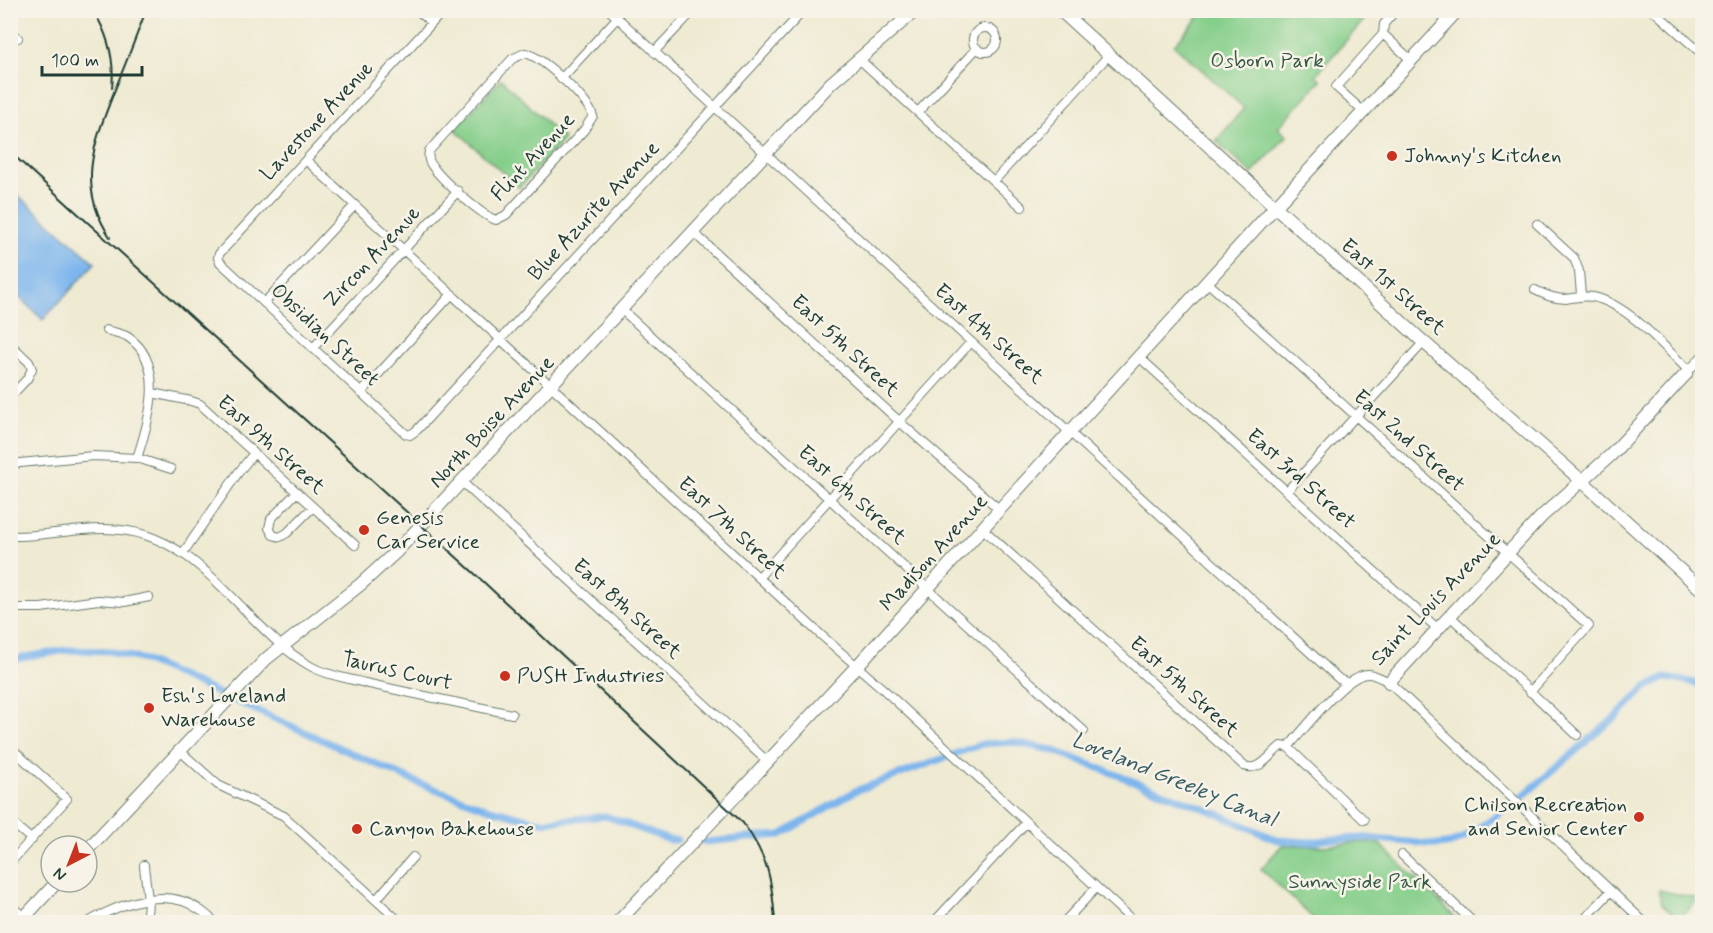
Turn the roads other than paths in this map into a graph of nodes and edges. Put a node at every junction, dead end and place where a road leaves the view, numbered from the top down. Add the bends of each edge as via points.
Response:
1 (417, 10) edge
2 (444, 10) edge
3 (609, 10) edge
4 (694, 10) edge
5 (804, 10) edge
6 (916, 10) edge
7 (1060, 10) edge
8 (1396, 10) edge
9 (1458, 10) edge
10 (1653, 10) edge
11 (617, 18) junction
12 (432, 23) junction
13 (1383, 34) junction
14 (977, 48) dead end
15 (654, 52) junction
16 (1702, 54) edge
17 (1109, 55) junction
18 (858, 58) junction
19 (1412, 61) junction
20 (561, 79) junction
21 (715, 108) junction
22 (918, 112) junction
23 (1365, 113) junction
24 (765, 154) junction
25 (306, 160) junction
26 (994, 181) junction
27 (458, 191) junction
28 (355, 205) junction
29 (1022, 207) dead end
30 (1275, 207) junction
31 (1537, 224) dead end
32 (693, 232) junction
33 (404, 249) junction
34 (218, 258) joint
35 (1207, 282) junction
36 (1534, 290) dead end
37 (452, 294) junction
38 (1581, 295) junction
39 (264, 303) junction
40 (622, 310) junction
41 (106, 330) dead end
42 (501, 339) junction
43 (971, 342) junction
44 (1424, 342) junction
45 (10, 344) edge
46 (313, 348) junction
47 (1702, 356) edge
48 (1139, 357) junction
49 (1687, 372) junction
50 (551, 386) junction
51 (152, 393) junction
52 (361, 393) junction
53 (10, 397) edge
54 (1355, 417) junction
55 (901, 423) junction
56 (1070, 433) junction
57 (410, 435) joint
58 (254, 453) junction
59 (137, 458) junction
60 (10, 464) edge
61 (171, 469) dead end
62 (1582, 481) junction
63 (462, 482) junction
64 (1287, 491) junction
65 (297, 492) junction
66 (830, 499) junction
67 (313, 507) junction
68 (1000, 510) junction
69 (982, 528) junction
70 (11, 536) edge
71 (10, 543) edge
72 (355, 545) dead end
73 (183, 553) junction
74 (1508, 553) junction
75 (759, 578) junction
76 (928, 588) junction
77 (1702, 590) edge
78 (149, 597) dead end
79 (10, 608) edge
80 (1450, 615) junction
81 (1438, 629) junction
82 (283, 645) junction
83 (857, 666) junction
84 (1346, 682) junction
85 (1389, 682) junction
86 (1530, 692) junction
87 (512, 714) dead end
88 (1084, 731) dead end
89 (1577, 735) dead end
90 (10, 747) edge
91 (1288, 747) junction
92 (179, 750) junction
93 (768, 762) junction
94 (10, 820) edge
95 (1364, 820) dead end
96 (1026, 823) junction
97 (99, 837) edge
98 (32, 840) junction
99 (1402, 855) dead end
100 (413, 857) dead end
101 (10, 862) edge
102 (144, 865) dead end
103 (1096, 888) junction
104 (1611, 891) junction
105 (46, 894) edge
106 (147, 899) junction
107 (376, 900) junction
108 (10, 905) edge
109 (22, 920) edge
110 (88, 922) edge
111 (144, 922) edge
112 (215, 922) edge
113 (400, 922) edge
114 (618, 922) edge
115 (934, 922) edge
116 (1064, 922) edge
117 (1134, 922) edge
118 (1473, 922) edge
119 (1582, 922) edge
120 (1644, 922) edge

1 - 12 street
2 - 12 street, Lavestone Avenue
3 - 11 street, East 4th Street
4 - 15 street
5 - 21 street, Blue Azurite Avenue
6 - 18 street, North Boise Avenue
7 - 17 street, East 1st Street
8 - 13 street via 1384,24
9 - 19 street, Madison Avenue
10 - 16 street
11 - 15 street, East 4th Street
11 - 20 street
12 - 25 street, Lavestone Avenue
13 - 19 street
13 - 23 street via 1336,87
14 - 22 street
15 - 21 street, East 4th Street
17 - 26 street
17 - 30 street, East 1st Street
18 - 22 street
18 - 24 street, North Boise Avenue
19 - 23 street, Madison Avenue
20 - 27 street via 525,53 512,59 473,100 432,146 428,158
20 - 27 street, Flint Avenue via 586,102 593,116 506,215 496,220 483,214
21 - 24 street, East 4th Street
21 - 42 street, Blue Azurite Avenue
22 - 26 street
23 - 30 street, Madison Avenue
24 - 32 street, North Boise Avenue
24 - 43 street, East 4th Street
25 - 28 street, East 7th Street
25 - 34 street, Lavestone Avenue
26 - 29 street
27 - 33 street, Zircon Avenue
28 - 33 street, East 7th Street
28 - 39 street
30 - 35 street, Madison Avenue
30 - 44 street, East 1st Street
31 - 38 street via 1574,258
32 - 40 street, North Boise Avenue
32 - 55 street, East 5th Street
33 - 37 street, East 7th Street
33 - 46 street, Zircon Avenue
34 - 39 street, Obsidian Street
35 - 48 street, Madison Avenue
35 - 54 street, East 2nd Street
36 - 38 street via 1557,299
37 - 42 street, East 7th Street
37 - 52 street
38 - 49 street via 1602,299 1619,308
39 - 46 street, Obsidian Street
40 - 50 street, North Boise Avenue
40 - 66 street, East 6th Street
41 - 51 street via 127,336 146,356
42 - 50 street, East 7th Street
42 - 57 street, Blue Azurite Avenue
43 - 55 street
43 - 56 street, East 4th Street
44 - 54 street
44 - 62 street, East 1st Street
45 - 53 street via 32,369
46 - 52 street, Obsidian Street
47 - 49 street
48 - 56 street, Madison Avenue
48 - 64 street, East 3rd Street
49 - 62 street, Saint Louis Avenue
50 - 63 street, North Boise Avenue
50 - 75 street, East 7th Street
51 - 58 street, East 9th Street via 201,404
51 - 59 street
52 - 57 street, Obsidian Street
54 - 64 street
54 - 74 street, East 2nd Street
55 - 66 street
55 - 68 street, East 5th Street
56 - 68 street, Madison Avenue
56 - 84 street, East 4th Street
58 - 65 street, East 9th Street
58 - 73 street
59 - 60 street via 93,456
59 - 61 street
62 - 74 street, Saint Louis Avenue
62 - 77 street, East 1st Street
63 - 82 street, North Boise Avenue via 361,584
63 - 93 street, East 8th Street
64 - 81 street, East 3rd Street
65 - 67 street, East 9th Street
65 - 67 street via 271,519 268,528 273,535 287,533
66 - 75 street
66 - 76 street, East 6th Street
67 - 72 street, East 9th Street
68 - 69 street, Madison Avenue
69 - 76 street, Madison Avenue
69 - 91 street, East 5th Street via 1244,766 1259,766 1281,746
70 - 71 street
70 - 73 street, Taurus Court via 99,528 127,530
73 - 82 street, Taurus Court
74 - 80 street, Saint Louis Avenue
74 - 86 street, East 2nd Street via 1589,626
75 - 83 street, East 7th Street
76 - 83 street, Madison Avenue
76 - 88 street, East 6th Street
78 - 79 street via 124,602 98,600
80 - 81 street, Saint Louis Avenue
80 - 86 street
81 - 85 street, Saint Louis Avenue
82 - 87 street, Taurus Court via 308,665 330,674
82 - 92 street, North Boise Avenue
83 - 93 street, Madison Avenue
83 - 96 street, East 7th Street
84 - 85 street, Saint Louis Avenue via 1366,674
84 - 91 street
85 - 104 street
86 - 89 street
90 - 98 street via 67,799
91 - 95 street
92 - 97 street, North Boise Avenue
92 - 107 street via 218,785 284,816
93 - 114 street, Madison Avenue
94 - 98 street
96 - 103 street, East 7th Street
96 - 115 street
98 - 101 street
99 - 118 street
100 - 107 street
102 - 106 street
103 - 116 street
103 - 117 street, East 7th Street
104 - 119 street
104 - 120 street
105 - 109 street
106 - 110 street
106 - 111 street
106 - 112 street via 184,902
107 - 113 street
108 - 109 street

